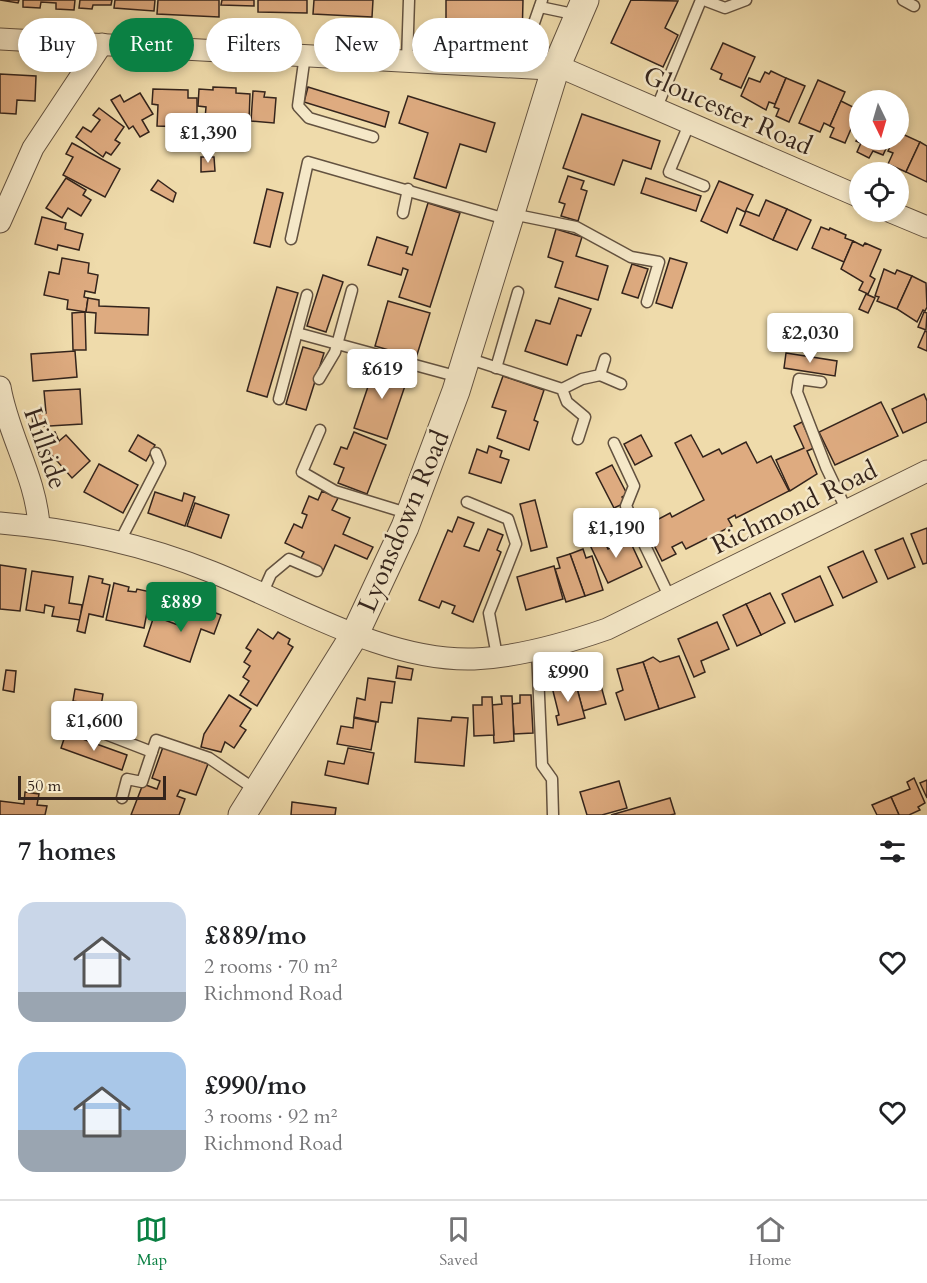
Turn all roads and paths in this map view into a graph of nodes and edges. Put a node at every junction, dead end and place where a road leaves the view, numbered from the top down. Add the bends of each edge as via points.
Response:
1 (409, 0) edge
2 (703, 0) edge
3 (746, 0) edge
4 (903, 0) edge
5 (541, 3) edge
6 (914, 6) dead end
7 (582, 7) edge
8 (536, 18) edge
9 (0, 39) edge
10 (102, 44) junction
11 (304, 55) junction
12 (407, 61) junction
13 (555, 70) junction
14 (657, 107) junction
15 (690, 122) junction
16 (373, 137) dead end
17 (704, 186) dead end
18 (408, 189) junction
19 (849, 192) edge
20 (402, 213) dead end
21 (510, 217) junction
22 (909, 220) edge
23 (0, 222) edge
24 (927, 227) edge
25 (291, 239) dead end
26 (352, 290) dead end
27 (518, 292) dead end
28 (307, 295) dead end
29 (647, 302) dead end
30 (297, 333) junction
31 (337, 345) junction
32 (605, 359) dead end
33 (463, 368) junction
34 (496, 368) junction
35 (600, 375) junction
36 (320, 379) dead end
37 (821, 382) dead end
38 (621, 384) dead end
39 (0, 387) edge
40 (562, 389) junction
41 (279, 399) dead end
42 (320, 430) dead end
43 (578, 439) dead end
44 (614, 443) dead end
45 (156, 453) dead end
46 (927, 471) edge
47 (468, 502) dead end
48 (847, 511) junction
49 (410, 514) junction
50 (0, 523) edge
51 (39, 526) junction
52 (119, 543) junction
53 (317, 572) dead end
54 (262, 592) junction
55 (670, 598) junction
56 (355, 634) junction
57 (537, 650) junction
58 (497, 656) junction
59 (72, 721) dead end
60 (152, 752) junction
61 (257, 791) junction
62 (122, 798) dead end
63 (242, 815) edge
64 (553, 815) edge

1 - 12 lane
2 - 3 lane via 725,8
2 - 14 lane
4 - 6 lane
5 - 7 lane
5 - 8 lane
7 - 13 street, Lyonsdown Road
9 - 10 street, Gloucester Road
10 - 11 street, Gloucester Road
10 - 23 street via 33,148
11 - 12 street, Gloucester Road
11 - 16 lane via 298,106 309,118
12 - 13 street, Gloucester Road
13 - 14 street, Gloucester Road via 576,72
13 - 21 street, Lyonsdown Road
14 - 15 street, Gloucester Road
15 - 17 lane via 669,172
15 - 19 street, Gloucester Road
18 - 20 lane
18 - 21 lane
18 - 25 lane via 308,162
21 - 29 lane via 576,227 631,257 658,262
21 - 33 street, Lyonsdown Road
22 - 24 street
26 - 31 lane
27 - 34 lane
28 - 30 lane
30 - 31 lane
30 - 41 lane
31 - 33 lane
31 - 36 lane
32 - 35 lane
33 - 34 lane
33 - 49 street, Lyonsdown Road
34 - 40 lane
35 - 38 lane
35 - 40 lane
37 - 48 lane via 799,379 797,392
39 - 51 street, Hillside via 4,414 33,489
40 - 43 lane via 567,402 585,417
42 - 49 lane via 302,472 335,491
44 - 55 lane via 634,486 626,506
45 - 52 lane via 160,463
46 - 48 street, Richmond Road
47 - 58 lane via 508,519 516,544 489,612
48 - 55 street, Richmond Road
49 - 56 street, Lyonsdown Road
50 - 51 street, Richmond Road
51 - 52 street, Richmond Road
52 - 54 street, Richmond Road via 162,554
53 - 54 lane via 289,559 271,574
54 - 56 street, Richmond Road
55 - 57 street, Richmond Road via 607,629
56 - 58 street, Richmond Road via 406,651 473,659
56 - 61 street, Lyonsdown Road
57 - 58 street, Richmond Road
57 - 64 lane via 542,765 552,779
59 - 60 lane
60 - 61 lane via 156,740 209,758
60 - 62 lane via 142,782 127,779
61 - 63 street, Lyonsdown Road

